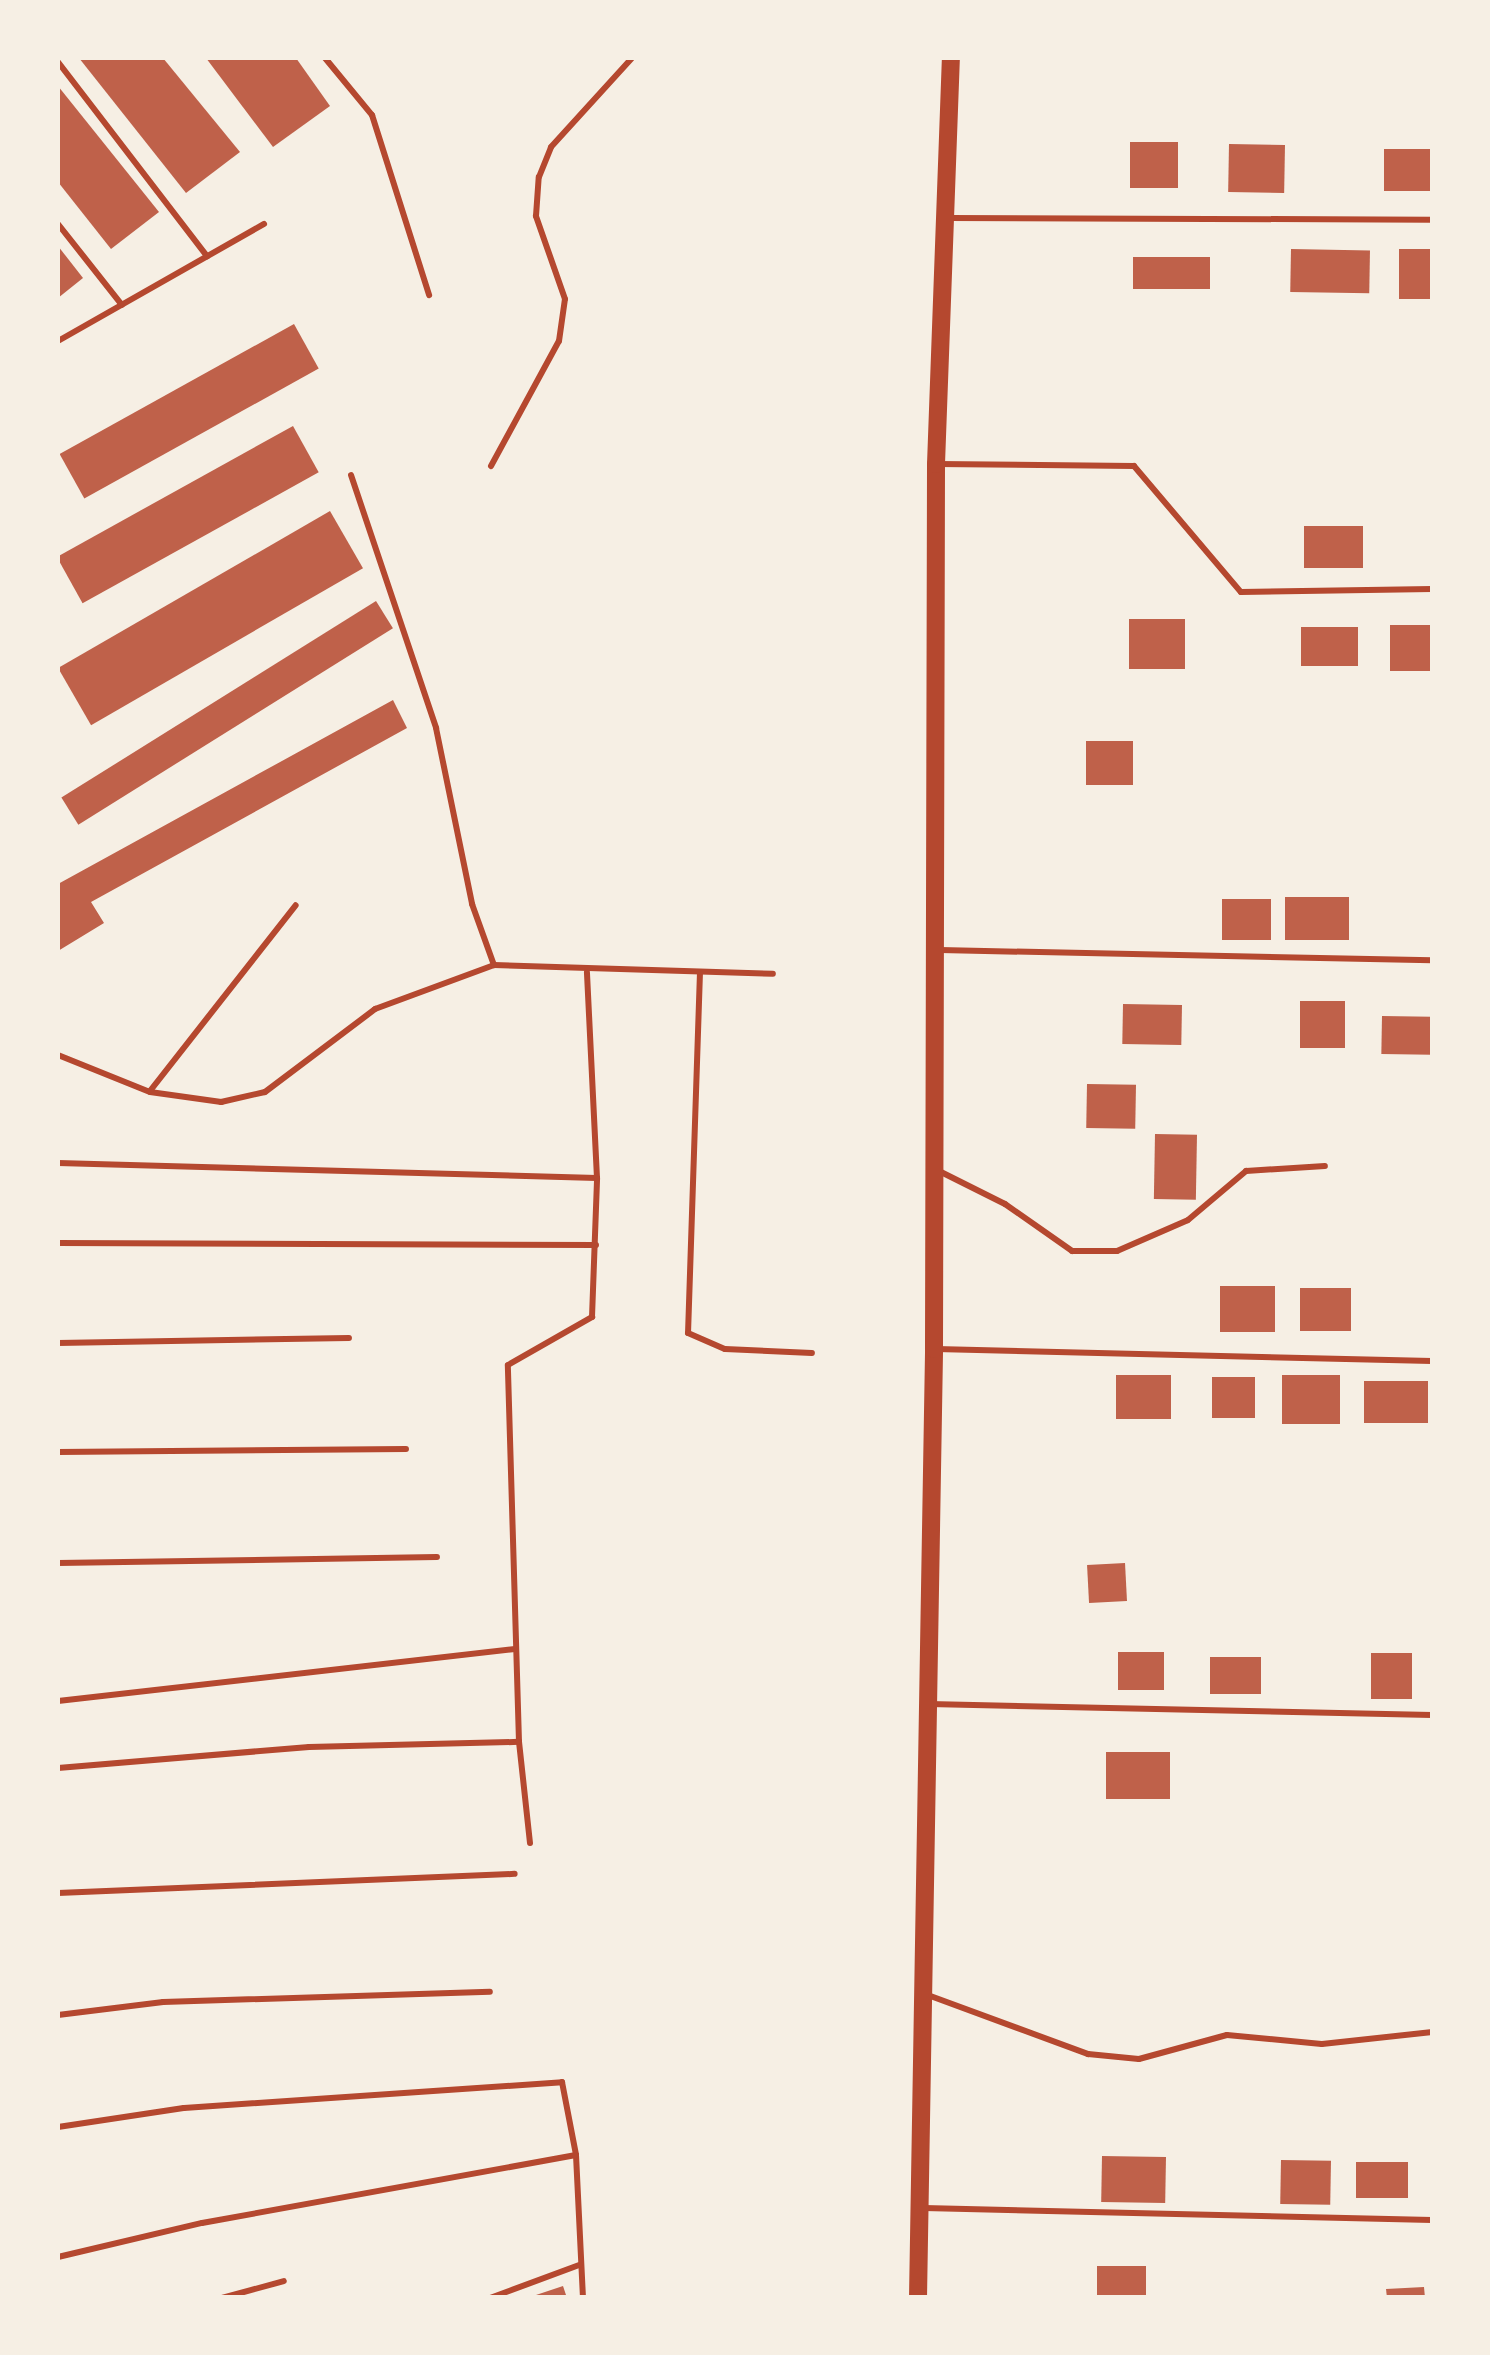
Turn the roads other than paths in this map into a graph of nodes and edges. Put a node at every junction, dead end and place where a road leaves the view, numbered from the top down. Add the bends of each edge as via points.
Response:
1 (326, 58) edge
2 (632, 58) edge
3 (951, 58) edge
4 (58, 62) edge
5 (948, 218) junction
6 (1432, 220) edge
7 (58, 224) edge
8 (264, 224) dead end
9 (207, 256) junction
10 (429, 295) dead end
11 (122, 304) junction
12 (58, 341) edge
13 (936, 464) junction
14 (491, 466) dead end
15 (351, 475) dead end
16 (1432, 589) edge
17 (296, 905) dead end
18 (938, 950) junction
19 (1432, 960) edge
20 (494, 965) junction
21 (587, 972) junction
22 (700, 972) junction
23 (773, 974) dead end
24 (58, 1055) edge
25 (150, 1092) junction
26 (58, 1162) edge
27 (1325, 1166) dead end
28 (936, 1170) junction
29 (597, 1178) junction
30 (58, 1243) edge
31 (596, 1245) junction
32 (348, 1338) dead end
33 (58, 1342) edge
34 (934, 1349) junction
35 (812, 1353) dead end
36 (1432, 1361) edge
37 (406, 1448) dead end
38 (58, 1452) edge
39 (437, 1557) dead end
40 (58, 1563) edge
41 (515, 1649) junction
42 (58, 1700) edge
43 (926, 1704) junction
44 (1432, 1715) edge
45 (519, 1742) junction
46 (58, 1768) edge
47 (530, 1843) dead end
48 (515, 1874) dead end
49 (58, 1893) edge
50 (490, 1992) dead end
51 (922, 1993) junction
52 (58, 2015) edge
53 (1432, 2032) edge
54 (58, 2126) edge
55 (576, 2155) junction
56 (919, 2208) junction
57 (1432, 2220) edge
58 (58, 2257) edge
59 (579, 2265) junction
60 (284, 2281) dead end
61 (222, 2298) edge
62 (490, 2298) edge
63 (583, 2298) edge
64 (918, 2298) edge

1 - 10 lane via 372,114
2 - 14 lane via 551,147 539,177 536,216 565,298 559,341
3 - 5 street
4 - 9 lane
5 - 6 lane
5 - 13 street
7 - 11 lane
8 - 9 lane
9 - 11 lane
11 - 12 lane
13 - 16 lane via 1134,466 1241,592
13 - 18 street
15 - 20 lane via 431,711 472,904
17 - 25 lane
18 - 19 lane
18 - 28 street
20 - 21 lane
20 - 25 lane via 376,1009 266,1092 220,1102
21 - 22 lane
21 - 29 lane
22 - 23 lane
22 - 35 lane via 688,1333 725,1349
24 - 25 lane
26 - 29 lane
27 - 28 lane via 1246,1172 1188,1220 1116,1251 1072,1251 1005,1204
28 - 34 street
29 - 31 lane
30 - 31 lane
31 - 41 lane via 592,1317 508,1365
32 - 33 lane
34 - 36 lane
34 - 43 street
37 - 38 lane
39 - 40 lane
41 - 42 lane
41 - 45 lane
43 - 44 lane
43 - 51 street
45 - 46 lane via 308,1748
45 - 47 lane
48 - 49 lane
50 - 52 lane via 163,2002
51 - 53 lane via 1088,2054 1139,2060 1226,2035 1322,2044
51 - 56 street
54 - 55 lane via 184,2108 562,2082
55 - 58 lane via 202,2223
55 - 59 lane
56 - 57 lane
56 - 64 street
59 - 62 lane
59 - 63 lane
60 - 61 lane

